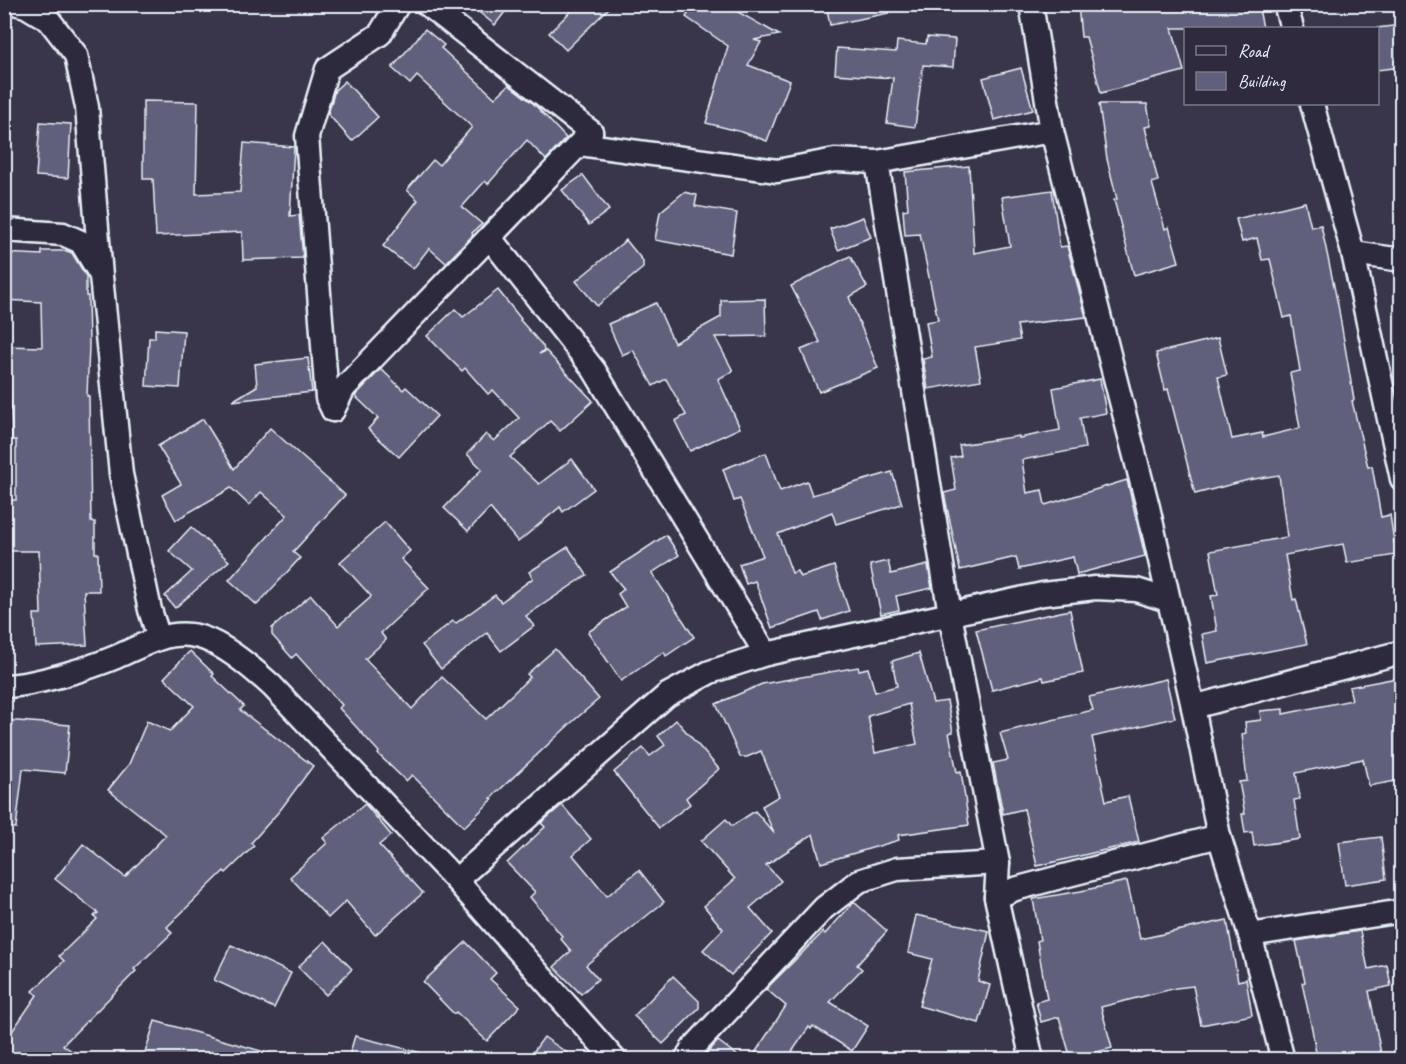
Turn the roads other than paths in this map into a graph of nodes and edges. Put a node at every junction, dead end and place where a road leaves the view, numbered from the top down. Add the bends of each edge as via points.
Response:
1 (18, 4) edge
2 (398, 4) edge
3 (427, 4) edge
4 (1031, 4) edge
5 (1285, 4) edge
6 (1292, 27) edge
7 (1312, 105) edge
8 (1052, 131) junction
9 (591, 132) junction
10 (877, 162) junction
11 (4, 230) edge
12 (490, 238) junction
13 (1353, 253) junction
14 (1401, 260) edge
15 (101, 276) junction
16 (1401, 479) edge
17 (1168, 600) junction
18 (950, 614) junction
19 (159, 638) junction
20 (1401, 652) edge
21 (766, 654) junction
22 (4, 686) edge
23 (1193, 707) junction
24 (1219, 836) junction
25 (998, 863) junction
26 (456, 880) junction
27 (996, 897) junction
28 (1401, 911) edge
29 (1250, 935) junction
30 (615, 1059) edge
31 (686, 1059) edge
32 (1032, 1059) edge
33 (1283, 1059) edge

1 - 15 street via 50,20 76,55 87,107
2 - 12 street via 380,34 327,69 307,136 327,398 333,410 344,388
3 - 9 street
4 - 8 street
5 - 6 street
7 - 13 street
8 - 10 street
8 - 17 street
9 - 10 street via 586,145 777,171 835,160
9 - 12 street
10 - 18 street
11 - 15 street via 63,234 81,242
12 - 21 street via 594,370
13 - 14 street
13 - 16 street
15 - 19 street via 121,474
17 - 18 street via 1136,590 1095,588 1043,594
17 - 23 street
18 - 21 street
18 - 25 street
19 - 22 street via 115,658
19 - 26 street via 192,635 249,665
20 - 23 street
21 - 26 street via 710,672 667,695
23 - 24 street
24 - 27 street via 1068,874
24 - 29 street
25 - 27 street
25 - 31 street via 897,869 860,881 824,908
26 - 30 street
27 - 32 street
28 - 29 street
29 - 33 street

